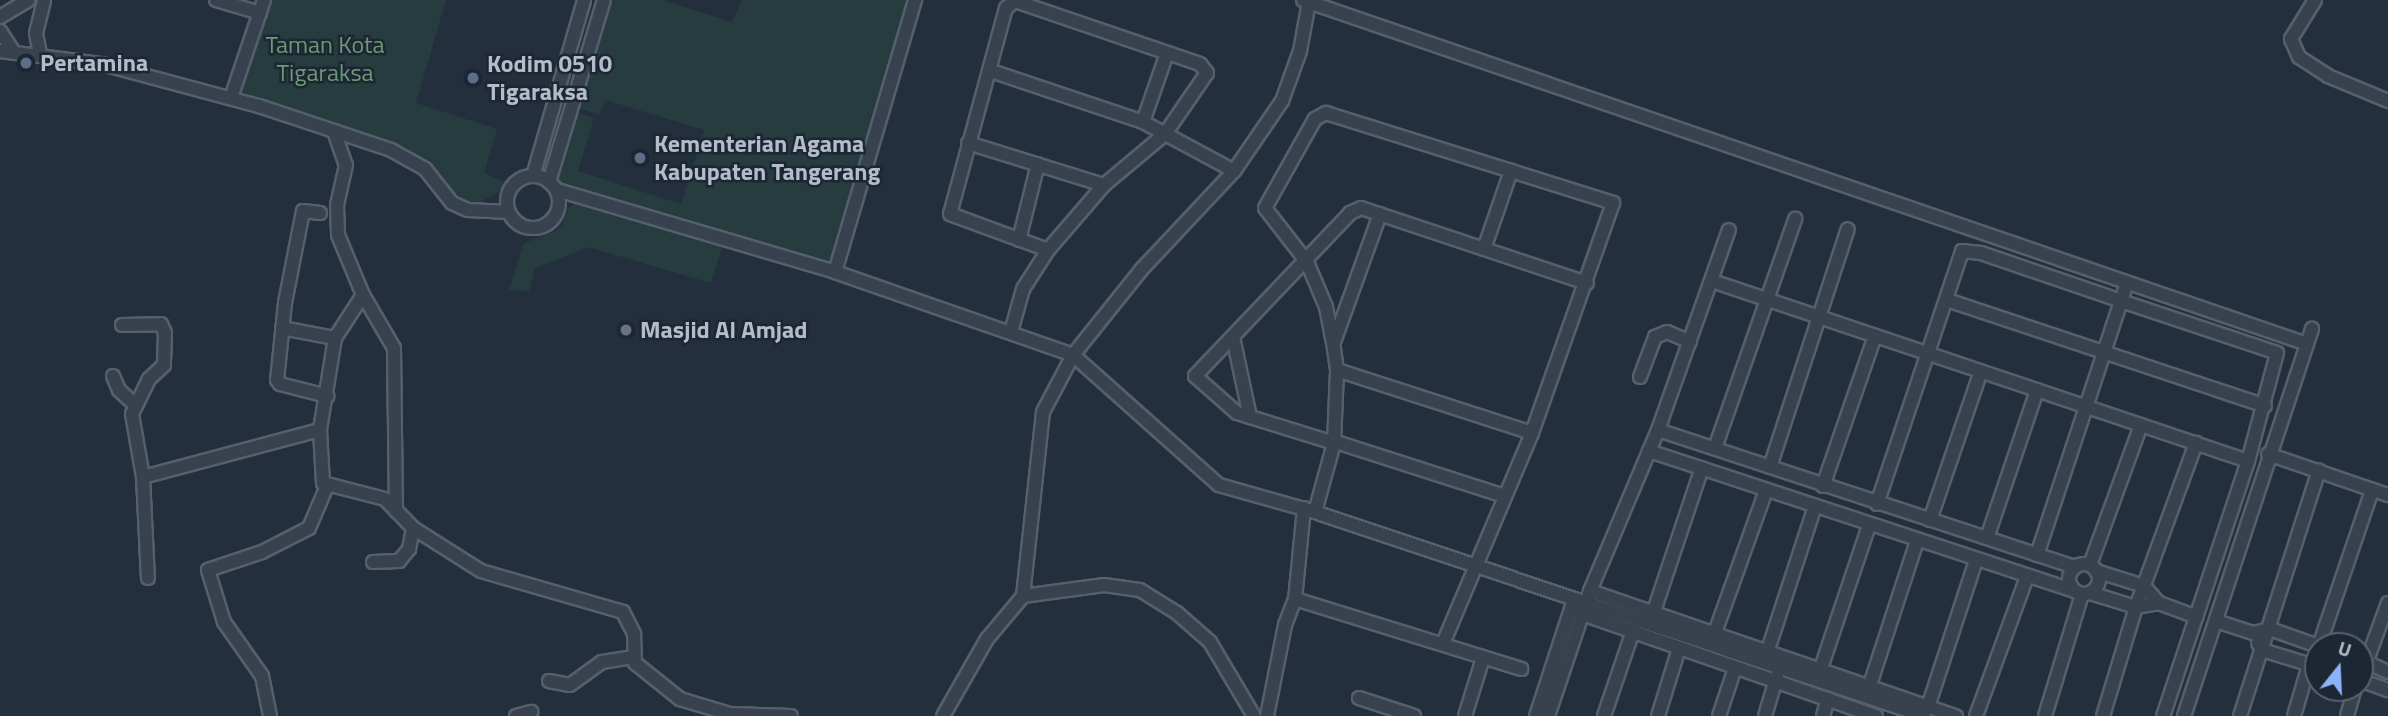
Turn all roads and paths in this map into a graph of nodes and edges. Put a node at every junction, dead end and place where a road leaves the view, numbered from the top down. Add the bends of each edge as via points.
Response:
1 (28, 0) edge
2 (44, 0) edge
3 (216, 0) edge
4 (264, 0) edge
5 (584, 0) edge
6 (604, 0) edge
7 (915, 0) edge
8 (2315, 0) edge
9 (1306, 1) edge
10 (260, 13) junction
11 (0, 17) edge
12 (0, 31) edge
13 (7, 51) edge
14 (1167, 53) junction
15 (40, 54) junction
16 (991, 71) junction
17 (230, 98) junction
18 (2388, 102) edge
19 (1143, 122) junction
20 (334, 131) junction
21 (1165, 134) junction
22 (968, 142) junction
23 (1038, 164) junction
24 (1234, 171) junction
25 (1511, 171) junction
26 (533, 176) junction
27 (1104, 185) junction
28 (553, 186) junction
29 (509, 212) junction
30 (320, 213) dead end
31 (1380, 214) junction
32 (1795, 219) dead end
33 (1848, 229) dead end
34 (1729, 230) dead end
35 (1019, 240) junction
36 (1484, 249) junction
37 (1048, 250) junction
38 (1307, 262) junction
39 (835, 272) junction
40 (1712, 281) junction
41 (1587, 283) junction
42 (2127, 283) junction
43 (363, 295) junction
44 (1767, 299) junction
45 (1947, 300) junction
46 (2121, 301) junction
47 (1819, 317) junction
48 (122, 325) dead end
49 (282, 328) junction
50 (2312, 330) dead end
51 (1011, 332) junction
52 (1875, 336) junction
53 (1233, 337) junction
54 (335, 338) junction
55 (1690, 342) junction
56 (1333, 343) junction
57 (2307, 344) junction
58 (1928, 353) junction
59 (2106, 353) junction
60 (1073, 355) junction
61 (1337, 370) junction
62 (1982, 371) junction
63 (113, 376) dead end
64 (1640, 377) dead end
65 (2037, 390) junction
66 (327, 396) junction
67 (134, 404) junction
68 (2265, 406) junction
69 (2088, 407) junction
70 (1250, 417) junction
71 (2141, 425) junction
72 (320, 430) junction
73 (1658, 430) junction
74 (1532, 433) junction
75 (1333, 442) junction
76 (2196, 443) junction
77 (1715, 448) junction
78 (1649, 451) junction
79 (2267, 454) junction
80 (2248, 461) junction
81 (1765, 466) junction
82 (1702, 468) junction
83 (2319, 470) junction
84 (1784, 472) junction
85 (143, 477) junction
86 (1751, 484) junction
87 (1824, 485) junction
88 (327, 486) junction
89 (2372, 490) junction
90 (1770, 491) junction
91 (2388, 495) edge
92 (1504, 496) junction
93 (1877, 504) junction
94 (1815, 506) junction
95 (1310, 510) junction
96 (396, 511) junction
97 (1931, 520) junction
98 (1869, 525) junction
99 (414, 528) junction
100 (1987, 538) junction
101 (1914, 540) junction
102 (1934, 547) junction
103 (2037, 555) junction
104 (1976, 560) junction
105 (373, 562) dead end
106 (1476, 565) junction
107 (2075, 567) junction
108 (2093, 568) junction
109 (2027, 576) junction
110 (148, 578) dead end
111 (2144, 586) junction
112 (2082, 592) junction
113 (1023, 596) junction
114 (1295, 599) junction
115 (1581, 603) junction
116 (2160, 603) junction
117 (2388, 603) edge
118 (2136, 607) junction
119 (2197, 617) junction
120 (1652, 619) junction
121 (2216, 621) junction
122 (2270, 629) junction
123 (2324, 632) edge
124 (2253, 633) junction
125 (1639, 634) junction
126 (2374, 638) edge
127 (2304, 641) edge
128 (1443, 644) junction
129 (1710, 645) junction
130 (1679, 649) junction
131 (2262, 650) junction
132 (1767, 653) junction
133 (633, 657) junction
134 (1483, 658) junction
135 (1782, 663) junction
136 (2304, 663) edge
137 (1735, 667) junction
138 (1521, 670) dead end
139 (1820, 671) junction
140 (549, 681) dead end
141 (1776, 682) junction
142 (2304, 691) edge
143 (1867, 692) junction
144 (1359, 698) dead end
145 (1828, 699) junction
146 (1861, 710) junction
147 (1926, 711) edge
148 (531, 712) dead end
149 (699, 712) edge
150 (267, 715) edge
151 (516, 716) edge
152 (791, 716) edge
153 (943, 716) edge
154 (1254, 716) edge
155 (1267, 716) edge
156 (1414, 716) edge
157 (1465, 716) edge
158 (1536, 716) edge
159 (1548, 716) edge
160 (1604, 716) edge
161 (1658, 716) edge
162 (1719, 716) edge
163 (1765, 716) edge
164 (1823, 716) edge
165 (1876, 716) edge
166 (1956, 716) edge
167 (1976, 716) edge
168 (2045, 716) edge
169 (2103, 716) edge
170 (2163, 716) edge
171 (2184, 716) edge
172 (2240, 716) edge
173 (2294, 716) edge

1 - 11 street
2 - 15 street via 36,33
3 - 10 street
4 - 10 street
5 - 26 street
6 - 28 street
7 - 39 street
8 - 18 street via 2291,39 2298,57 2328,76
9 - 24 street via 1300,51 1282,101
9 - 42 street
10 - 17 street
12 - 13 street
13 - 15 street
14 - 16 street via 1015,1 1006,8
14 - 19 street
14 - 21 street via 1200,64 1207,73
15 - 17 street via 178,81
16 - 19 street
16 - 22 street
17 - 20 street
19 - 21 street
20 - 29 street via 411,160 425,169 452,203 468,210
20 - 43 street via 346,165 336,212 338,235
21 - 24 street
21 - 27 street
22 - 23 street
22 - 35 street via 950,214
23 - 27 street
23 - 35 street
24 - 60 street via 1141,270
25 - 36 street
25 - 38 street via 1320,115 1265,208
25 - 41 street via 1613,203
26 - 28 street
26 - 29 street via 512,187
27 - 37 street
28 - 29 street via 557,211 543,226 523,226
28 - 39 street
30 - 49 street via 303,211
31 - 36 street
31 - 38 street via 1361,208 1350,213
31 - 56 street
32 - 44 street
33 - 47 street
34 - 40 street
35 - 37 street
36 - 41 street
37 - 51 street via 1023,289
38 - 53 street
38 - 56 street via 1326,307
39 - 51 street
40 - 44 street
40 - 55 street
41 - 74 street
42 - 46 street
42 - 57 street
43 - 54 street
43 - 96 street via 394,348
44 - 47 street
44 - 77 street
45 - 46 street via 1962,251 1969,249
45 - 58 street
45 - 59 street
46 - 59 street
46 - 68 street via 2277,353
47 - 52 street
47 - 81 street
48 - 67 street via 160,324 165,333 164,365
49 - 54 street
49 - 66 street via 278,383
50 - 57 street
51 - 60 street
52 - 58 street
52 - 87 street
53 - 70 street
53 - 70 street via 1195,376 1237,413
54 - 66 street
55 - 64 street via 1667,332 1658,334
55 - 73 street
56 - 61 street
57 - 79 street
58 - 62 street
58 - 93 street
59 - 68 street
59 - 69 street
60 - 95 street via 1209,479
60 - 113 street via 1043,412
61 - 74 street
61 - 75 street
62 - 65 street
62 - 97 street
63 - 67 street via 118,390
65 - 69 street
65 - 100 street
66 - 72 street
67 - 85 street
68 - 80 street
69 - 71 street
69 - 103 street
70 - 75 street
71 - 76 street
71 - 108 street
72 - 85 street
72 - 88 street via 320,470
73 - 77 street
73 - 78 street
74 - 92 street
75 - 92 street
75 - 95 street
76 - 80 street
76 - 111 street
77 - 81 street
78 - 82 street
78 - 115 street
79 - 83 street
79 - 121 street
80 - 119 street
81 - 84 street
81 - 86 street
82 - 86 street
82 - 120 street
83 - 89 street
83 - 122 street
84 - 87 street
84 - 90 street
85 - 110 street
86 - 90 street
87 - 93 street
88 - 96 street via 383,498
88 - 150 street via 309,528 262,552 208,570 224,622 265,684
89 - 91 street
89 - 123 street
90 - 94 street
90 - 129 street
92 - 106 street
93 - 97 street
94 - 98 street
94 - 132 street
95 - 106 street
95 - 114 street
96 - 99 street
97 - 100 street
97 - 101 street
97 - 102 street
98 - 101 street
98 - 139 street
99 - 105 street via 409,549 400,561
99 - 133 street via 481,571 623,612 634,634
100 - 103 street
101 - 102 street
101 - 143 street
102 - 104 street
103 - 107 street
104 - 109 street
104 - 147 street
106 - 115 street
106 - 128 street
107 - 108 street
107 - 112 street via 2069,579
108 - 111 street
108 - 112 street via 2098,583
109 - 112 street
109 - 167 street
111 - 116 street
111 - 118 street
112 - 118 street
112 - 168 street
113 - 153 street via 981,648
113 - 154 street via 1104,585 1140,590 1177,613 1210,642
114 - 128 street
114 - 155 street via 1285,625
115 - 120 street
115 - 125 street
115 - 158 street
115 - 159 street
116 - 118 street
116 - 119 street
117 - 126 street
118 - 169 street
119 - 170 street
120 - 125 street
120 - 129 street
121 - 124 street
121 - 171 street
122 - 124 street
122 - 127 street
122 - 131 street
124 - 131 street
125 - 130 street
125 - 160 street
128 - 134 street
129 - 130 street
129 - 132 street
129 - 135 street
129 - 137 street
130 - 161 street
131 - 136 street
131 - 172 street
132 - 135 street
133 - 140 street via 602,662 570,685
133 - 149 street via 663,687
134 - 138 street
134 - 157 street
135 - 139 street
135 - 141 street
135 - 143 street
137 - 141 street
137 - 162 street
139 - 143 street
141 - 145 street
141 - 163 street
142 - 173 street
143 - 146 street
143 - 147 street
144 - 156 street
145 - 146 street
145 - 164 street
146 - 165 street
147 - 166 street
148 - 151 street
149 - 152 street

